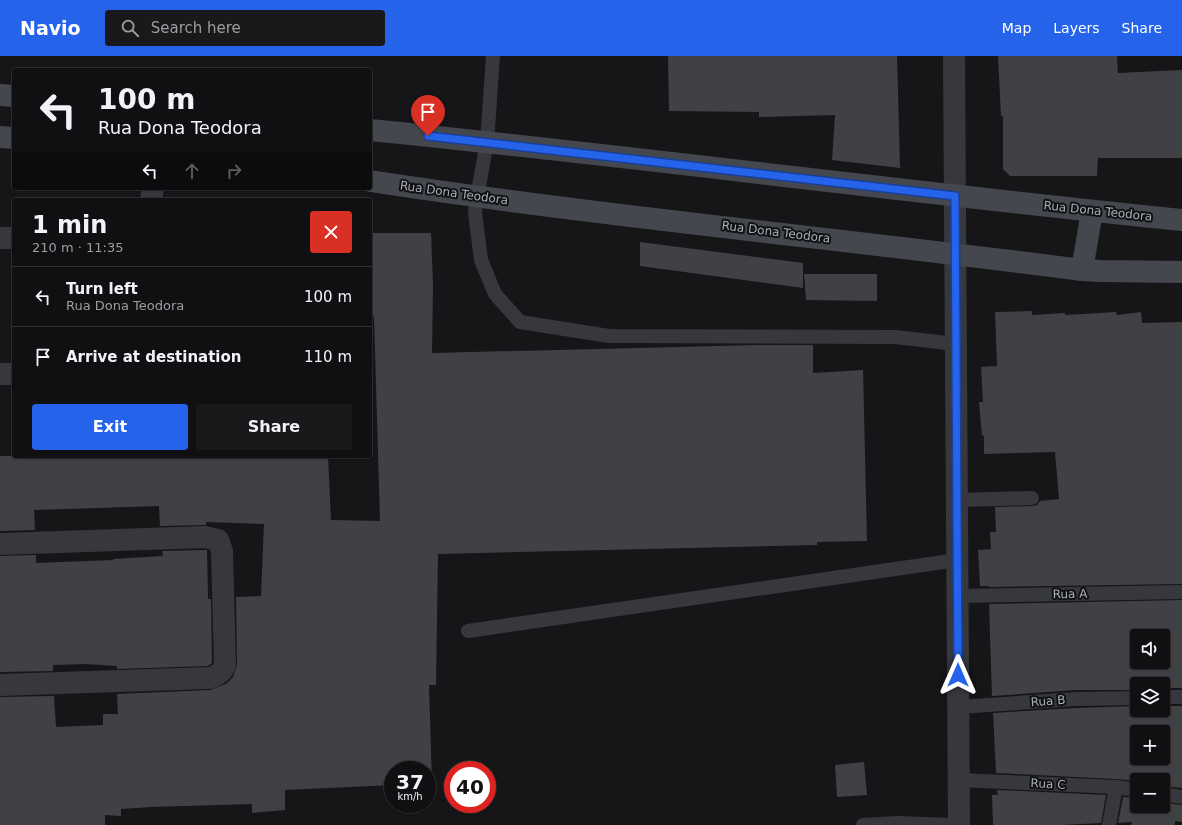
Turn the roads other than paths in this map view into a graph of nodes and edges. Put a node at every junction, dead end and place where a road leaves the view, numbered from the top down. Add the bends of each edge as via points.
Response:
1 (493, 56) edge
2 (954, 56) edge
3 (0, 95) edge
4 (12, 96) edge
5 (372, 130) edge
6 (0, 137) edge
7 (12, 138) edge
8 (487, 142) junction
9 (372, 181) edge
10 (955, 196) junction
11 (477, 197) junction
12 (1092, 211) junction
13 (1182, 220) edge
14 (0, 238) edge
15 (12, 238) edge
16 (956, 253) junction
17 (1082, 270) junction
18 (1182, 272) edge
19 (956, 344) junction
20 (0, 374) edge
21 (12, 374) edge
22 (1032, 498) dead end
23 (957, 500) junction
24 (0, 544) edge
25 (957, 560) junction
26 (1182, 592) edge
27 (958, 596) junction
28 (468, 631) dead end
29 (0, 685) edge
30 (1170, 697) edge
31 (1182, 697) edge
32 (1130, 698) edge
33 (958, 706) junction
34 (959, 780) junction
35 (1116, 787) junction
36 (1130, 789) edge
37 (1170, 795) edge
38 (1182, 797) edge
39 (863, 825) edge
40 (952, 825) edge
41 (959, 825) edge
42 (1109, 825) edge

1 - 8 lane
2 - 10 street
3 - 4 main road
5 - 8 main road, Rua Dona Teodora
6 - 7 main road
8 - 10 main road, Rua Dona Teodora
8 - 11 lane
9 - 11 main road, Rua Dona Teodora
10 - 12 main road, Rua Dona Teodora
10 - 16 street
11 - 16 main road, Rua Dona Teodora
11 - 19 lane via 475,213 481,260 495,294 520,322 609,336 895,337
12 - 13 main road, Rua Dona Teodora
12 - 17 main road
14 - 15 street
16 - 17 main road, Rua Dona Teodora
16 - 19 street
17 - 18 main road, Rua Dona Teodora
19 - 23 street
20 - 21 street
22 - 23 lane
23 - 25 street
24 - 29 street via 205,537 218,540 222,551 225,665 219,674 208,678
25 - 27 street
25 - 28 lane
26 - 27 lane, Rua A
27 - 33 street
30 - 31 lane
32 - 33 lane, Rua B
33 - 34 street
34 - 35 lane, Rua C
34 - 41 street
35 - 36 lane, Rua C
35 - 42 lane
37 - 38 lane
39 - 40 lane via 898,822

